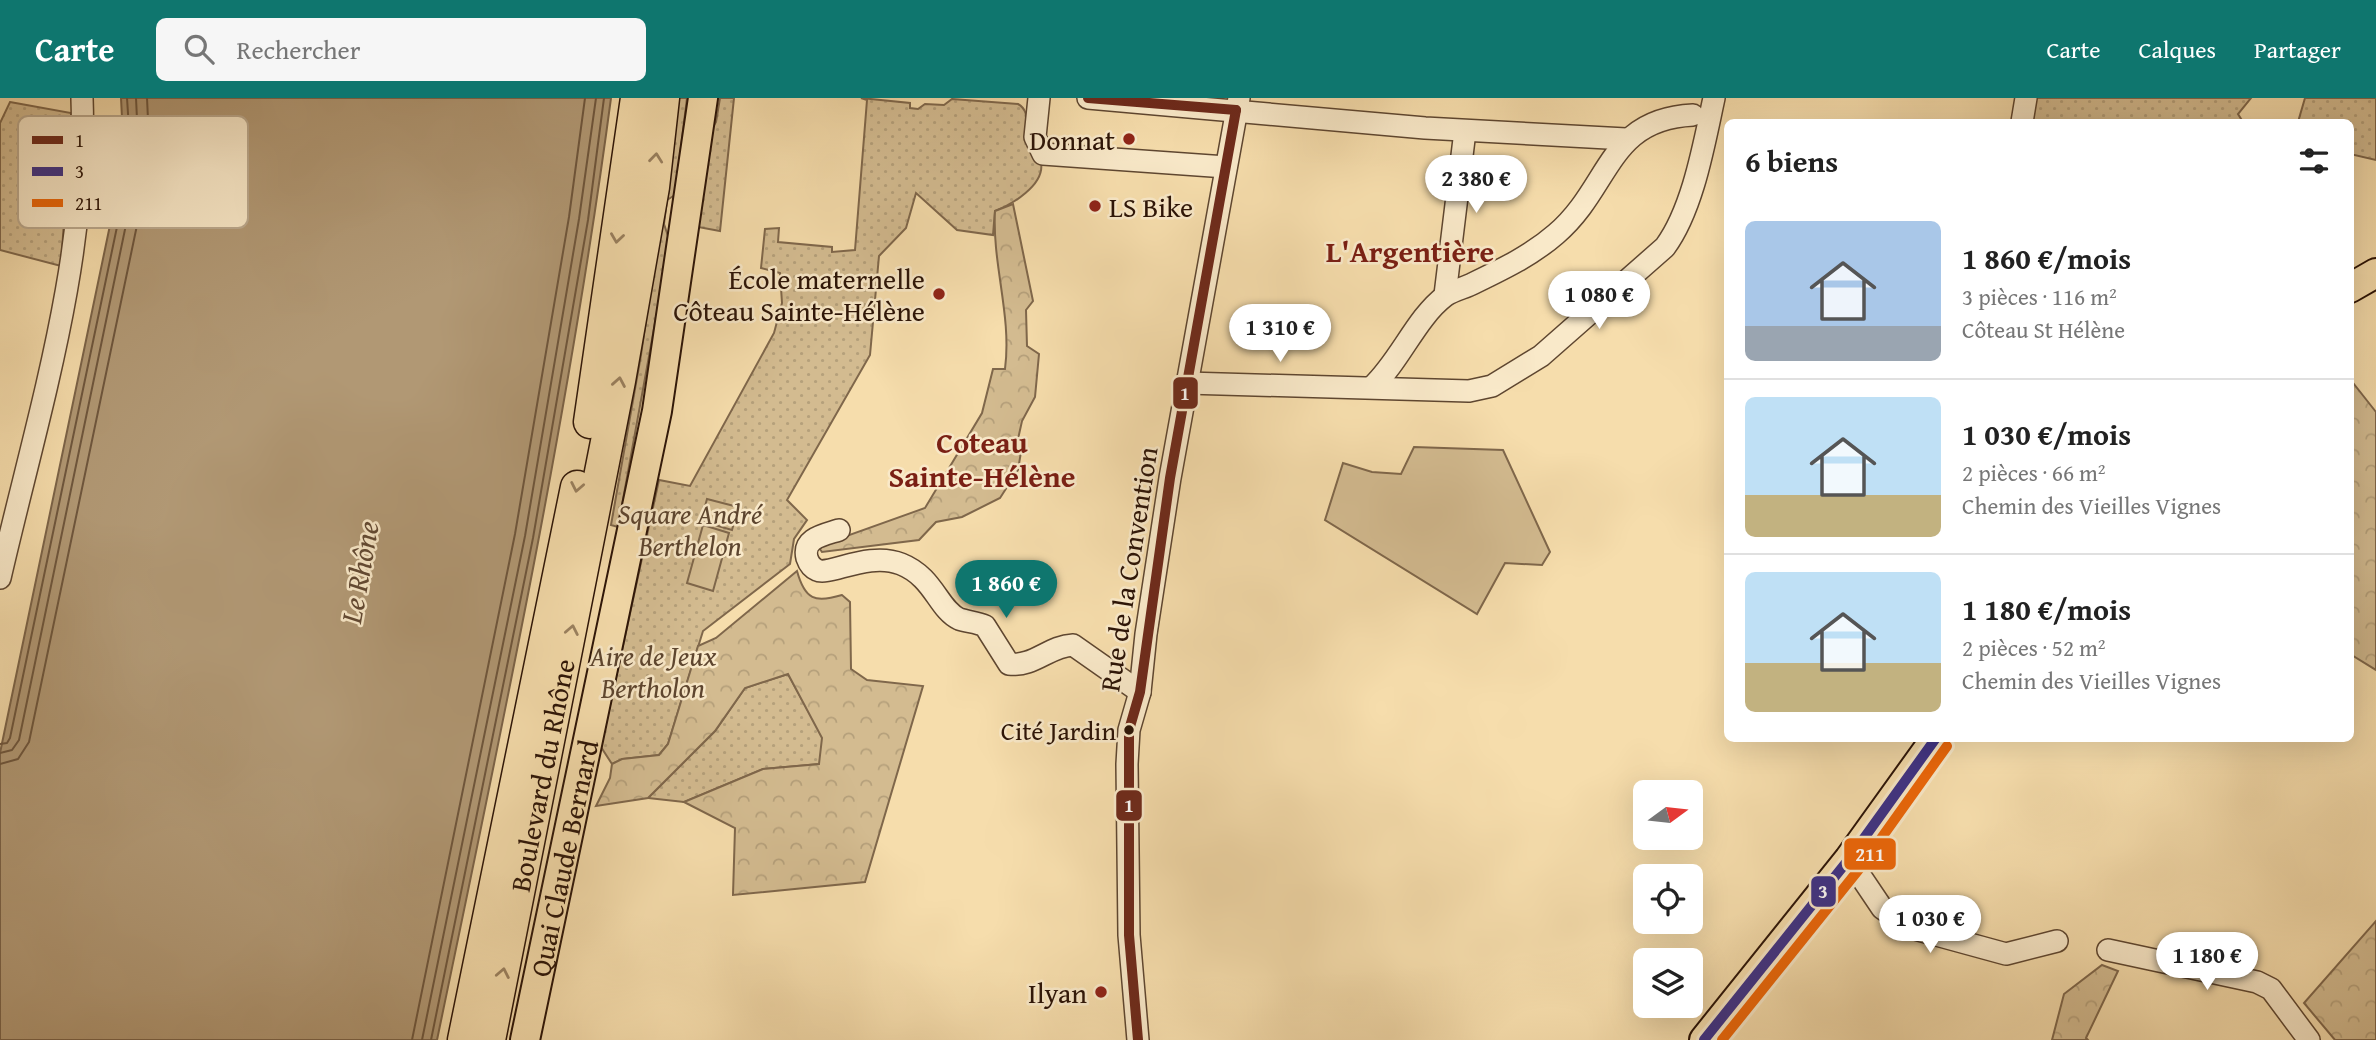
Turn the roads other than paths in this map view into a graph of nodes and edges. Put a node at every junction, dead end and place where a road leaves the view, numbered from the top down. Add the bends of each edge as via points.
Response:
1 (82, 98) edge
2 (637, 98) edge
3 (663, 98) edge
4 (703, 98) edge
5 (1039, 98) edge
6 (1088, 98) edge
7 (1714, 98) edge
8 (2026, 98) edge
9 (1237, 104) edge
10 (1693, 115) dead end
11 (82, 116) edge
12 (2022, 119) edge
13 (1465, 131) junction
14 (1626, 139) junction
15 (1226, 167) junction
16 (73, 228) edge
17 (2376, 273) edge
18 (2354, 286) edge
19 (1446, 295) junction
20 (1187, 383) junction
21 (1372, 387) junction
22 (839, 530) dead end
23 (0, 578) edge
24 (1140, 692) junction
25 (1933, 742) edge
26 (1849, 859) junction
27 (2057, 941) dead end
28 (2108, 950) dead end
29 (464, 1040) edge
30 (489, 1040) edge
31 (526, 1040) edge
32 (1138, 1040) edge
33 (1704, 1040) edge
34 (2309, 1040) edge

1 - 11 street
2 -> 29 highway, Boulevard du Rhône via 592,412
30 -> 3 highway, Boulevard du Rhône via 619,382 653,187
4 - 31 main road, Quai Claude Bernard via 657,411
5 - 15 street via 1036,142 1049,156
6 - 9 street
7 - 21 street via 1697,171 1673,236 1541,356 1492,386 1469,391
8 - 12 street
9 - 13 street
9 - 15 street, Rue de la Convention
10 - 14 street via 1659,119
13 - 14 street
13 - 19 street
14 - 19 street via 1582,209 1557,233 1531,254
15 - 20 street, Rue de la Convention
16 - 23 street via 69,276
17 - 18 main road
19 - 21 street
20 - 21 street
20 - 24 street, Rue de la Convention
22 - 24 street via 807,546 815,569 822,572 868,559 904,565 928,580 958,618 985,626 1009,664 1021,665 1055,648 1073,645
24 - 32 street, Rue de la Convention via 1129,730 1126,764 1129,935
25 - 26 main road
26 - 27 street via 1882,908 1911,928 2006,954
26 - 33 main road
28 - 34 street via 2257,982 2271,989

